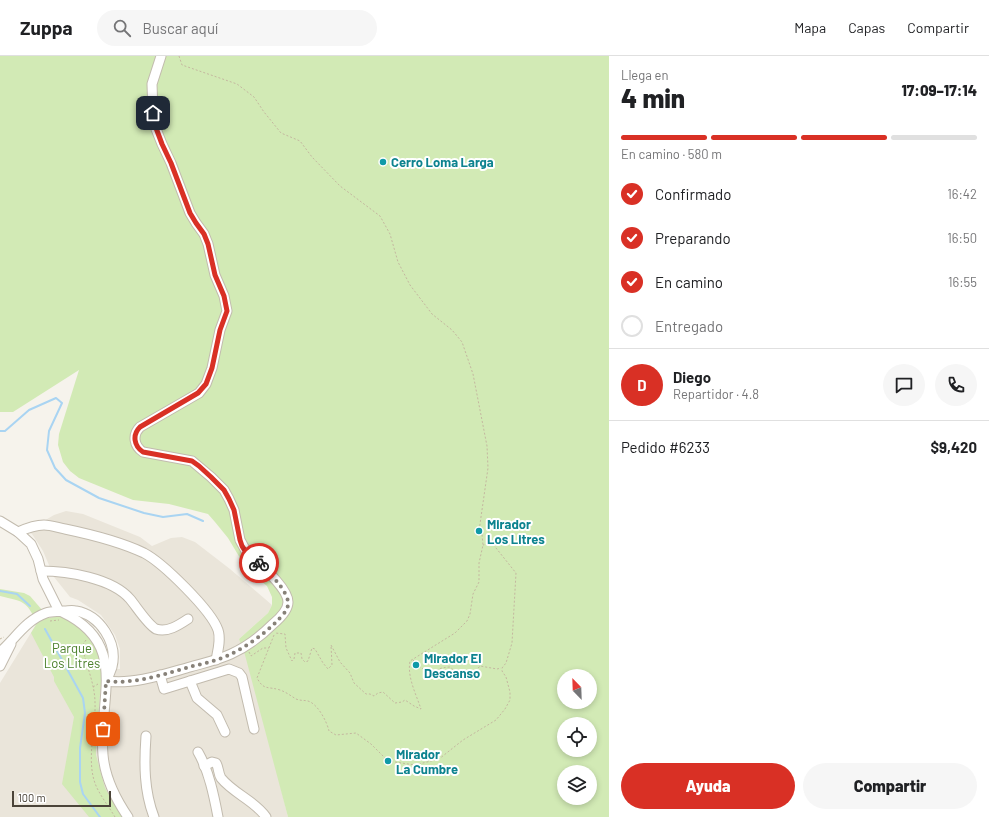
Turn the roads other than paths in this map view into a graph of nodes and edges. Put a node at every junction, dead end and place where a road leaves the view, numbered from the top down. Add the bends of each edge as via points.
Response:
1 (161, 56) edge
2 (0, 521) edge
3 (18, 532) junction
4 (41, 571) junction
5 (61, 614) junction
6 (188, 619) dead end
7 (1, 659) edge
8 (216, 660) junction
9 (160, 675) junction
10 (106, 681) junction
11 (190, 681) junction
12 (254, 729) dead end
13 (226, 732) dead end
14 (146, 736) dead end
15 (198, 752) dead end
16 (204, 766) junction
17 (128, 817) edge
18 (154, 817) edge
19 (218, 817) edge
20 (266, 817) edge

1 - 8 street via 152,84 156,128 190,213 208,244 227,311 206,384 198,393 140,427 135,435 135,442 143,452 192,461 224,490 234,510 242,546 274,578 288,600 284,613 264,632 246,646
2 - 3 street
3 - 4 street via 31,544
3 - 8 street via 29,526 46,525 117,543 144,553 194,596 213,620 219,639
4 - 5 street
4 - 6 street via 74,573 122,591 156,629 173,628
5 - 7 street via 47,613 37,617 12,641
5 - 10 street via 75,618 85,625 96,639 104,656
8 - 9 street
9 - 10 street via 144,679
9 - 11 street via 164,689
10 - 17 street via 102,746 104,766 112,790
11 - 12 street via 229,669 239,673
11 - 13 street via 197,698 217,715
14 - 18 street via 145,776 148,801
15 - 16 street
16 - 19 street
16 - 20 street via 216,763 219,774 226,783

